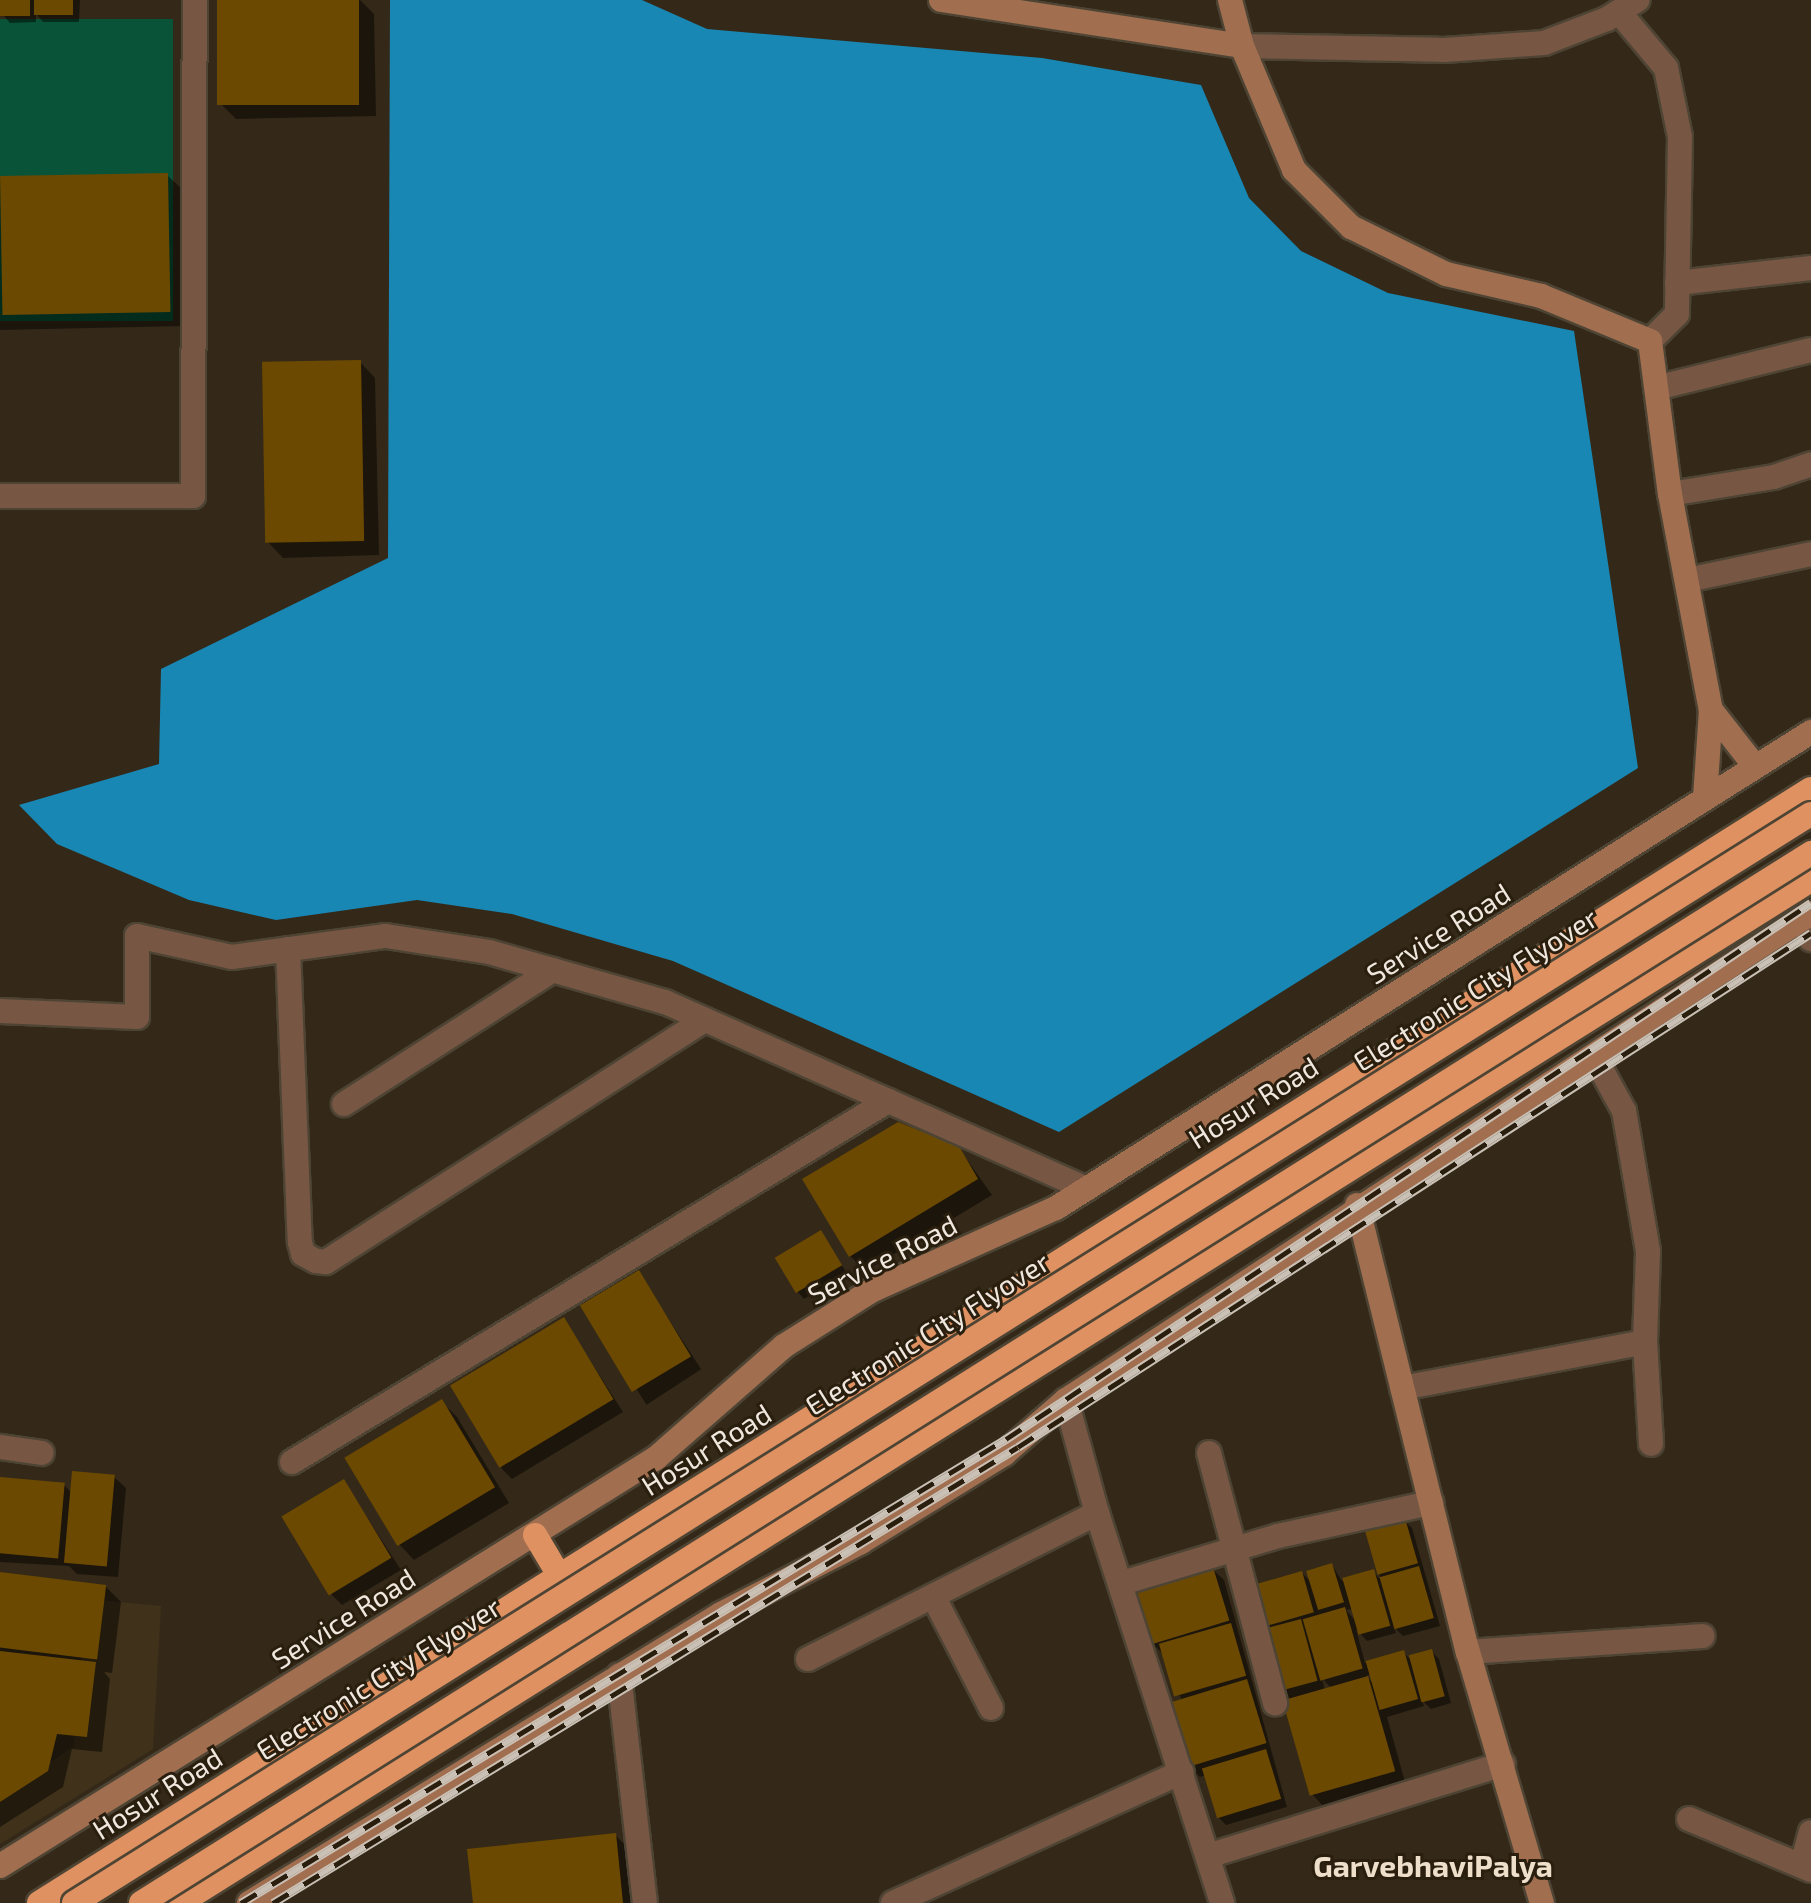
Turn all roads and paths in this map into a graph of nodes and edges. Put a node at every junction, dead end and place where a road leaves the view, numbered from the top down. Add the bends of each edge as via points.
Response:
1 (195, 0) edge
2 (941, 0) edge
3 (1230, 0) edge
4 (1628, 6) edge
5 (1242, 46) junction
6 (1811, 268) edge
7 (1677, 283) junction
8 (1650, 341) junction
9 (1811, 350) edge
10 (1660, 387) junction
11 (1811, 464) edge
12 (1670, 494) junction
13 (0, 496) edge
14 (1811, 554) edge
15 (1687, 580) junction
16 (1711, 710) junction
17 (1811, 732) edge
18 (1754, 765) junction
19 (1811, 789) edge
20 (1705, 797) junction
21 (1811, 814) edge
22 (1732, 839) junction
23 (1811, 853) edge
24 (1811, 880) edge
25 (1771, 904) junction
26 (1808, 923) edge
27 (288, 949) junction
28 (553, 970) junction
29 (0, 1011) edge
30 (704, 1020) junction
31 (1595, 1058) junction
32 (888, 1101) junction
33 (344, 1104) dead end
34 (1086, 1189) junction
35 (1357, 1205) junction
36 (1645, 1342) junction
37 (1402, 1388) junction
38 (1066, 1400) junction
39 (1651, 1444) dead end
40 (0, 1447) edge
41 (42, 1453) dead end
42 (1209, 1453) dead end
43 (292, 1462) dead end
44 (1431, 1503) junction
45 (1097, 1513) junction
46 (535, 1535) junction
47 (1235, 1549) junction
48 (560, 1577) junction
49 (1122, 1583) junction
50 (933, 1596) junction
51 (1702, 1636) dead end
52 (1468, 1652) junction
53 (808, 1659) dead end
54 (619, 1675) junction
55 (1275, 1703) dead end
56 (991, 1708) dead end
57 (1503, 1764) junction
58 (1182, 1772) junction
59 (1689, 1819) dead end
60 (1811, 1832) edge
61 (1208, 1856) junction
62 (0, 1866) edge
63 (1807, 1868) edge
64 (1217, 1901) edge
65 (39, 1903) edge
66 (74, 1903) edge
67 (141, 1903) edge
68 (180, 1903) edge
69 (249, 1903) edge
70 (645, 1903) edge
71 (893, 1903) edge
72 (1542, 1903) edge

1 - 13 street via 193,496
2 - 5 street
3 - 5 street
4 - 5 street via 1544,43 1444,50
4 - 7 street via 1666,68 1680,137
5 - 8 street via 1294,170 1351,227 1446,274 1541,296
6 - 7 street
7 - 8 street via 1677,314
8 - 10 street
9 - 10 street
10 - 12 street
11 - 12 street via 1774,477
12 - 15 street
14 - 15 street
15 - 16 street
16 - 18 street
16 - 20 street
17 - 18 street, Service Road
18 - 20 street, Service Road
19 - 22 highway, Hosur Road
20 - 34 street, Service Road
21 - 66 highway, Electronic City Flyover, bridge
22 - 25 highway
22 - 48 highway, Hosur Road
23 - 67 highway, bridge
24 - 25 highway
25 - 68 highway
26 - 31 street
27 - 28 street via 386,936 489,952
27 - 29 street via 232,957 137,936 137,1017
27 - 30 street via 300,1242 303,1254 316,1261 326,1262
28 - 30 street via 665,1002
28 - 33 street
30 - 32 street
31 - 35 street
31 - 36 street via 1624,1111 1648,1251
32 - 34 street
32 - 43 street
34 - 46 street, Service Road via 1056,1208 871,1291 784,1346 656,1458
35 - 37 street
35 - 38 street
36 - 37 street
36 - 39 street
37 - 44 street
38 - 45 street
38 - 54 street via 1004,1454 936,1496
40 - 41 street
42 - 47 street
44 - 47 street
44 - 52 street
45 - 49 street
45 - 50 street
46 - 48 highway
46 - 62 street, Service Road
47 - 49 street
47 - 55 street
48 - 65 highway, Hosur Road
49 - 58 street
50 - 53 street
50 - 56 street
51 - 52 street
52 - 57 street
54 - 69 street
54 - 70 street
57 - 61 street
57 - 72 street
58 - 61 street
58 - 71 street
59 - 63 street
60 - 63 street
61 - 64 street

